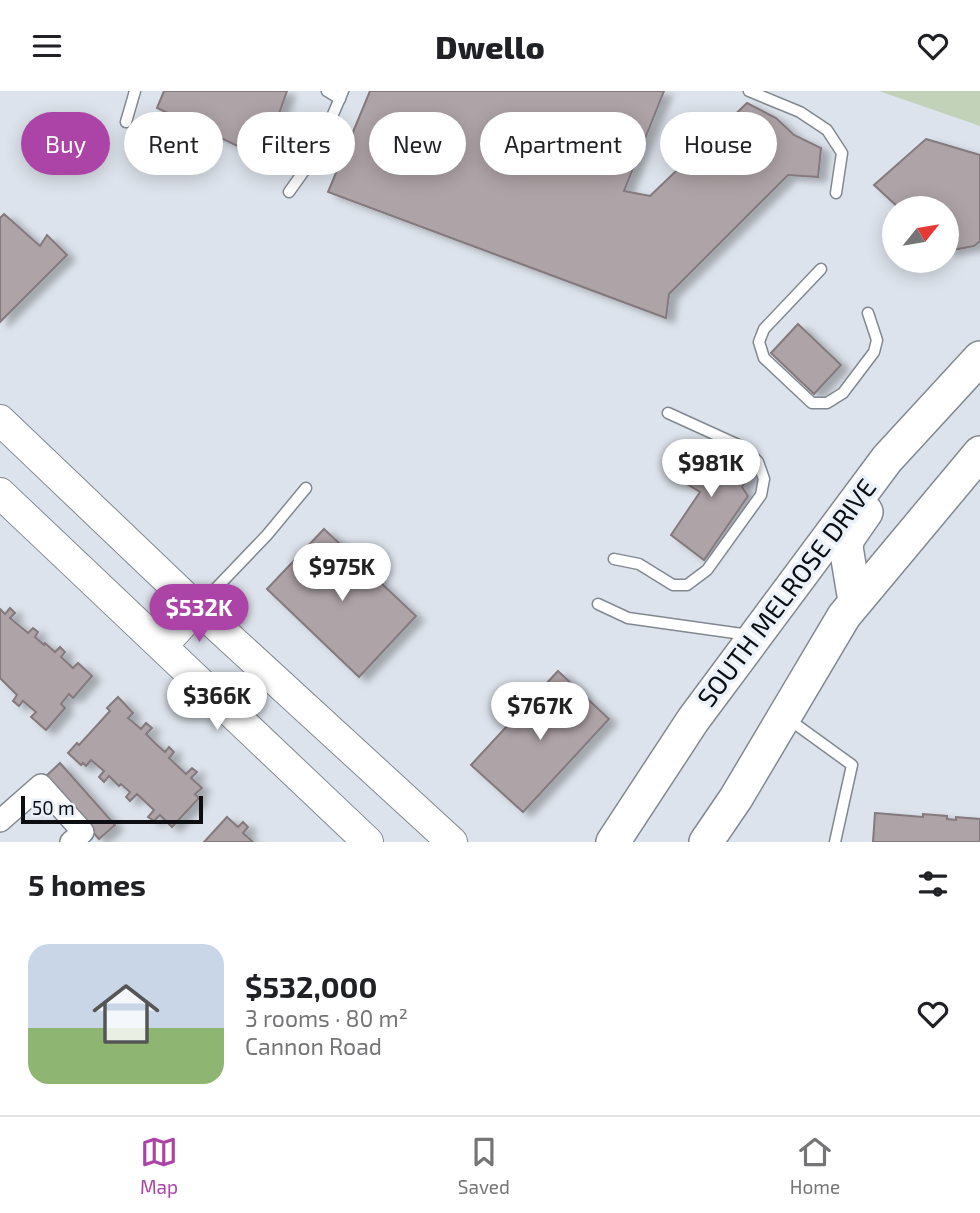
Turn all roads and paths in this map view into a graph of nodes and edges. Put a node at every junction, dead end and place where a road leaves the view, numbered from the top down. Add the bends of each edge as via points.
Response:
1 (135, 91) edge
2 (327, 91) edge
3 (749, 91) edge
4 (341, 95) edge
5 (129, 112) edge
6 (289, 192) dead end
7 (836, 193) dead end
8 (821, 269) dead end
9 (868, 313) dead end
10 (980, 358) edge
11 (668, 413) dead end
12 (0, 420) edge
13 (980, 453) edge
14 (306, 488) dead end
15 (0, 493) edge
16 (860, 495) junction
17 (614, 559) dead end
18 (855, 601) junction
19 (598, 604) dead end
20 (197, 608) junction
21 (755, 636) junction
22 (163, 645) junction
23 (785, 716) junction
24 (0, 821) edge
25 (71, 842) edge
26 (368, 842) edge
27 (452, 842) edge
28 (613, 842) edge
29 (706, 842) edge
30 (835, 842) edge

1 - 5 lane
2 - 4 lane
3 - 7 lane via 800,112 827,130 842,153
4 - 6 lane via 316,154
8 - 9 lane via 764,329 759,342 764,358 813,403 827,403 843,393 874,352 877,340
10 - 16 main road, SOUTH MELROSE DRIVE
11 - 17 lane via 745,448 758,462 764,479 761,495 707,570 687,585 673,585 639,564
12 - 20 main road
13 - 18 main road
14 - 20 lane
15 - 22 main road
16 - 18 main road via 866,513 846,547
16 - 21 main road, SOUTH MELROSE DRIVE
18 - 23 main road
19 - 21 lane via 628,618
20 - 22 main road
20 - 27 main road
21 - 28 main road, SOUTH MELROSE DRIVE
22 - 26 main road
23 - 29 main road
23 - 30 lane via 852,765
24 - 25 street via 41,785 83,832

